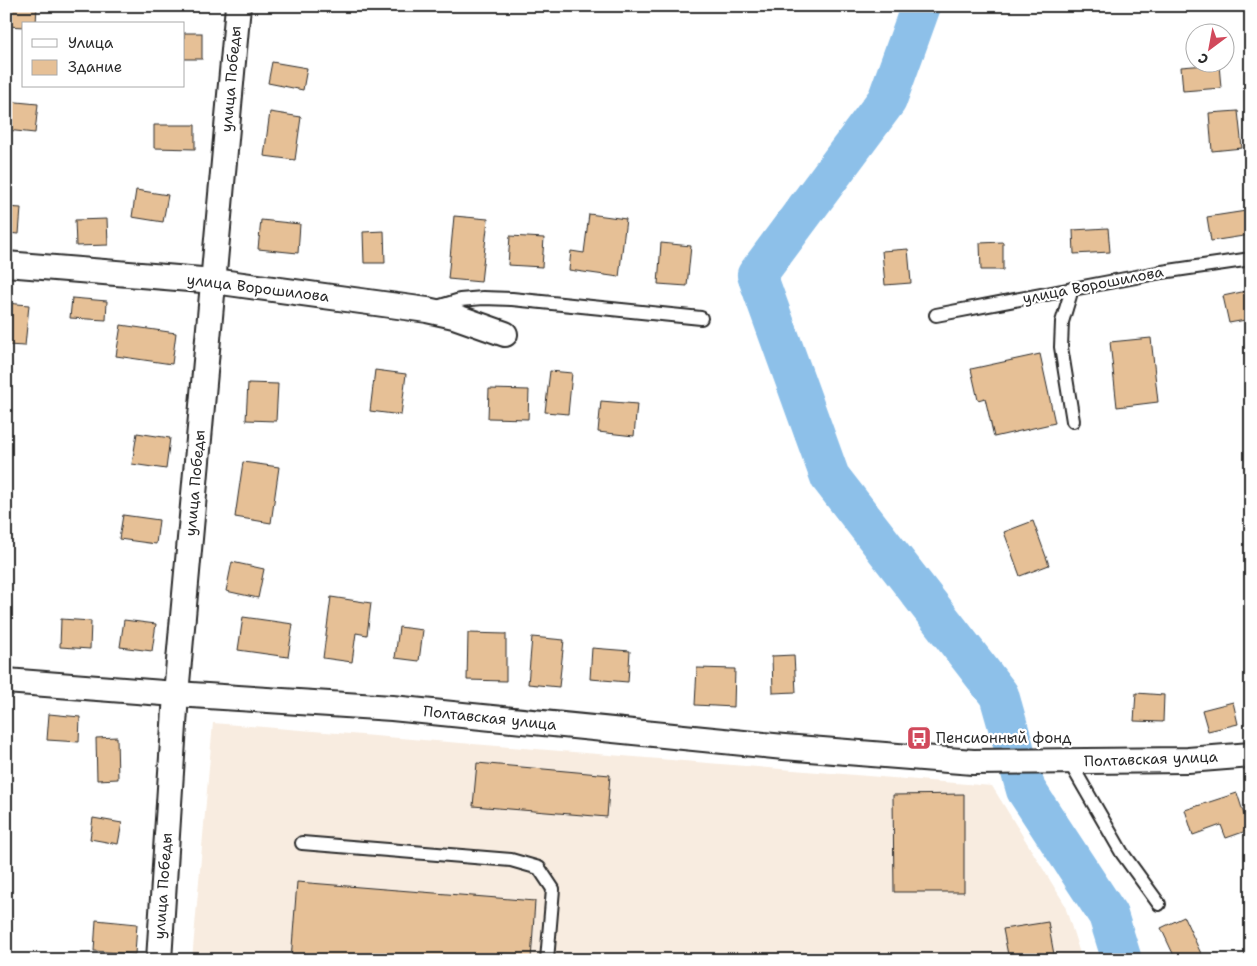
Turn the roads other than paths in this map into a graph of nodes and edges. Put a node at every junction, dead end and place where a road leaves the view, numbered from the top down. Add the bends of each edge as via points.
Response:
1 (238, 6) edge
2 (1251, 259) edge
3 (6, 264) edge
4 (214, 281) junction
5 (1072, 289) junction
6 (427, 310) junction
7 (936, 315) dead end
8 (701, 318) dead end
9 (505, 334) dead end
10 (1072, 421) dead end
11 (6, 681) edge
12 (176, 694) junction
13 (1251, 755) edge
14 (1060, 762) junction
15 (302, 843) dead end
16 (1159, 904) dead end
17 (158, 960) edge
18 (547, 960) edge

1 - 4 street, улица Победы
2 - 5 lane, улица Ворошилова
3 - 4 street, улица Ворошилова
4 - 6 street, улица Ворошилова
4 - 12 street, улица Победы
5 - 7 lane, улица Ворошилова
5 - 10 lane via 1062,322 1061,347
6 - 8 lane via 460,300 483,298
6 - 9 street, улица Ворошилова
11 - 12 street, Полтавская улица
12 - 14 street, Полтавская улица via 392,708 973,762
12 - 17 street, улица Победы
13 - 14 street, Полтавская улица via 1188,760
14 - 16 lane
15 - 18 lane via 511,860 539,868 553,889

